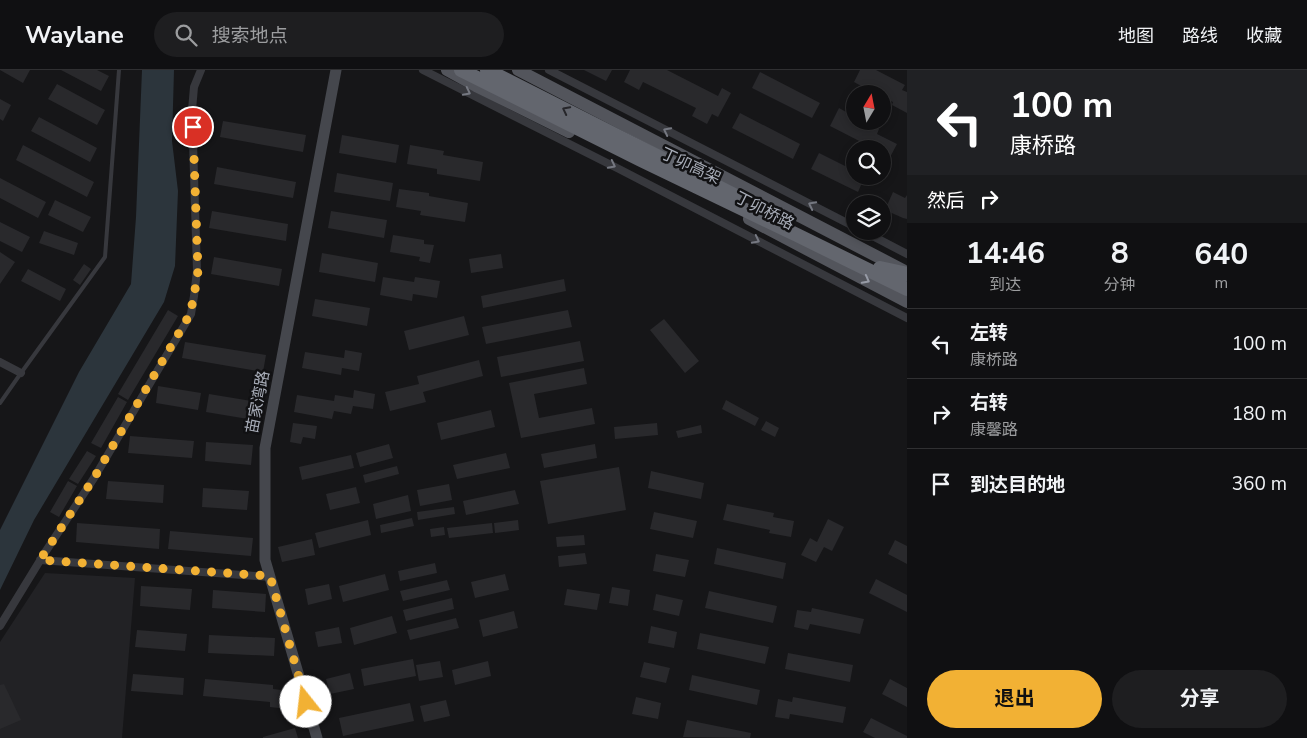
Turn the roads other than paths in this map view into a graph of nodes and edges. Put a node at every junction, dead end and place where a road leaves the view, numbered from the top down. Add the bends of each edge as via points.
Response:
1 (119, 70) edge
2 (201, 70) edge
3 (336, 70) edge
4 (423, 70) edge
5 (446, 70) edge
6 (461, 70) edge
7 (487, 70) edge
8 (518, 70) edge
9 (549, 70) edge
10 (846, 222) edge
11 (880, 240) edge
12 (907, 254) edge
13 (880, 268) junction
14 (907, 273) edge
15 (907, 280) edge
16 (907, 289) edge
17 (907, 302) edge
18 (907, 318) edge
19 (0, 362) edge
20 (20, 373) junction
21 (0, 403) edge
22 (40, 560) junction
23 (270, 576) junction
24 (0, 626) edge
25 (317, 738) edge

1 - 20 lane via 106,258
2 - 22 street via 194,87 192,110 198,271 190,314 94,478
3 - 23 street, 苗家湾路 via 265,448 265,560
4 -> 18 street
5 -> 17 main road, 丁卯桥路 via 771,230
6 - 16 highway, 丁卯高架
13 -> 7 highway, 丁卯高架
8 - 14 main road, 丁卯桥路
10 -> 9 street
11 - 12 street
13 - 14 highway
13 - 15 highway, 丁卯高架
19 - 20 street
20 - 21 lane
22 - 23 street
22 - 24 street
23 - 25 street, 苗家湾路

